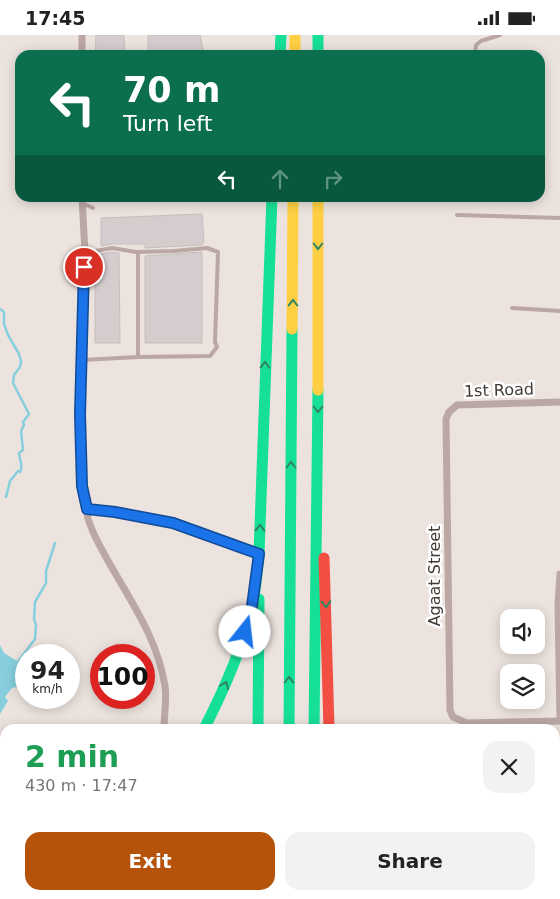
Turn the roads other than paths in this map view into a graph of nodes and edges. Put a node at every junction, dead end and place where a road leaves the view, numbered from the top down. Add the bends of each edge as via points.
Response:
1 (82, 35) edge
2 (281, 35) edge
3 (295, 35) edge
4 (318, 35) edge
5 (500, 35) edge
6 (82, 50) edge
7 (280, 50) edge
8 (295, 50) edge
9 (318, 50) edge
10 (476, 50) edge
11 (82, 202) edge
12 (84, 202) edge
13 (272, 202) edge
14 (293, 202) edge
15 (318, 202) edge
16 (92, 208) dead end
17 (457, 215) dead end
18 (560, 218) edge
19 (138, 252) junction
20 (85, 253) junction
21 (512, 308) dead end
22 (560, 311) edge
23 (138, 357) junction
24 (82, 360) junction
25 (560, 402) edge
26 (446, 419) joint
27 (318, 451) junction
28 (87, 509) junction
29 (259, 554) junction
30 (560, 574) edge
31 (560, 721) edge
32 (164, 724) edge
33 (207, 724) edge
34 (258, 724) edge
35 (289, 724) edge
36 (314, 724) edge
37 (329, 724) edge

1 - 6 street
2 - 7 highway
3 - 8 highway
4 - 9 highway
5 - 10 lane via 481,41
11 - 20 street
12 - 16 lane
29 -> 13 highway
35 -> 14 highway
15 -> 27 highway
17 - 18 lane
19 - 20 lane via 112,248
19 - 23 lane
19 - 23 lane via 207,248 218,253 217,347 210,356
20 - 24 street
21 - 22 lane
23 - 24 lane
24 - 28 street via 81,457
25 - 26 street, 1st Road via 457,405 449,411
26 - 31 street, Agaat Street via 450,710 453,717 467,723
27 - 36 highway
27 -> 37 highway
28 - 29 street via 173,523
28 - 32 street via 98,543 153,644 165,686
33 -> 29 highway via 241,645 252,606
29 - 34 highway
30 - 31 street

